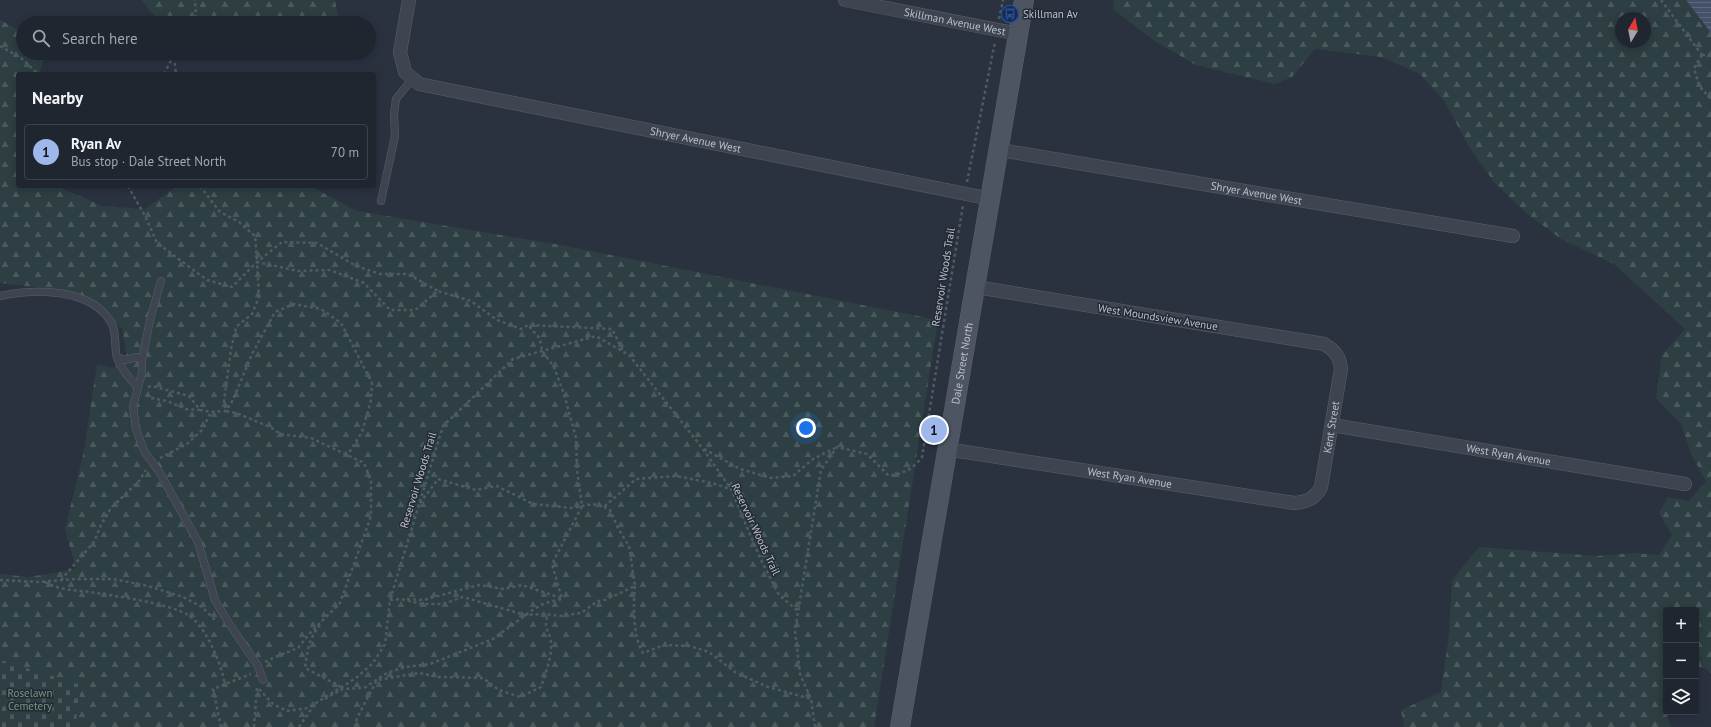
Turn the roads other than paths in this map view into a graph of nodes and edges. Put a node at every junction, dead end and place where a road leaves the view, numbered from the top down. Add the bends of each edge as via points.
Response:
1 (409, 0) edge
2 (845, 0) edge
3 (1024, 0) edge
4 (1018, 34) junction
5 (409, 75) junction
6 (1000, 150) junction
7 (991, 199) junction
8 (381, 201) dead end
9 (1513, 236) dead end
10 (161, 281) dead end
11 (976, 287) junction
12 (0, 296) edge
13 (1337, 353) joint
14 (117, 357) junction
15 (142, 360) junction
16 (138, 388) junction
17 (1332, 426) junction
18 (946, 448) junction
19 (1685, 484) dead end
20 (1312, 498) joint
21 (263, 680) dead end
22 (900, 727) edge

1 - 5 street via 400,52
2 - 4 street, Skillman Avenue West
3 - 4 main road, Dale Street North
4 - 6 main road, Dale Street North
5 - 7 street, Shryer Avenue West via 419,84
5 - 8 lane via 396,99 395,136
6 - 7 main road, Dale Street North
6 - 9 street, Shryer Avenue West
7 - 11 main road, Dale Street North
10 - 15 lane via 154,301
11 - 13 street, West Moundsview Avenue via 1324,344
11 - 18 main road, Dale Street North
12 - 14 lane via 46,291 94,305 112,326
13 - 17 street, Kent Street via 1341,369
14 - 15 lane via 125,360 137,357
14 - 16 lane
15 - 16 lane
16 - 21 lane via 134,406 136,429 144,451 160,473 198,542 215,600 258,666
17 - 19 street, West Ryan Avenue
17 - 20 street, Kent Street via 1321,487
18 - 20 street, West Ryan Avenue via 1294,503
18 - 22 main road, Dale Street North

